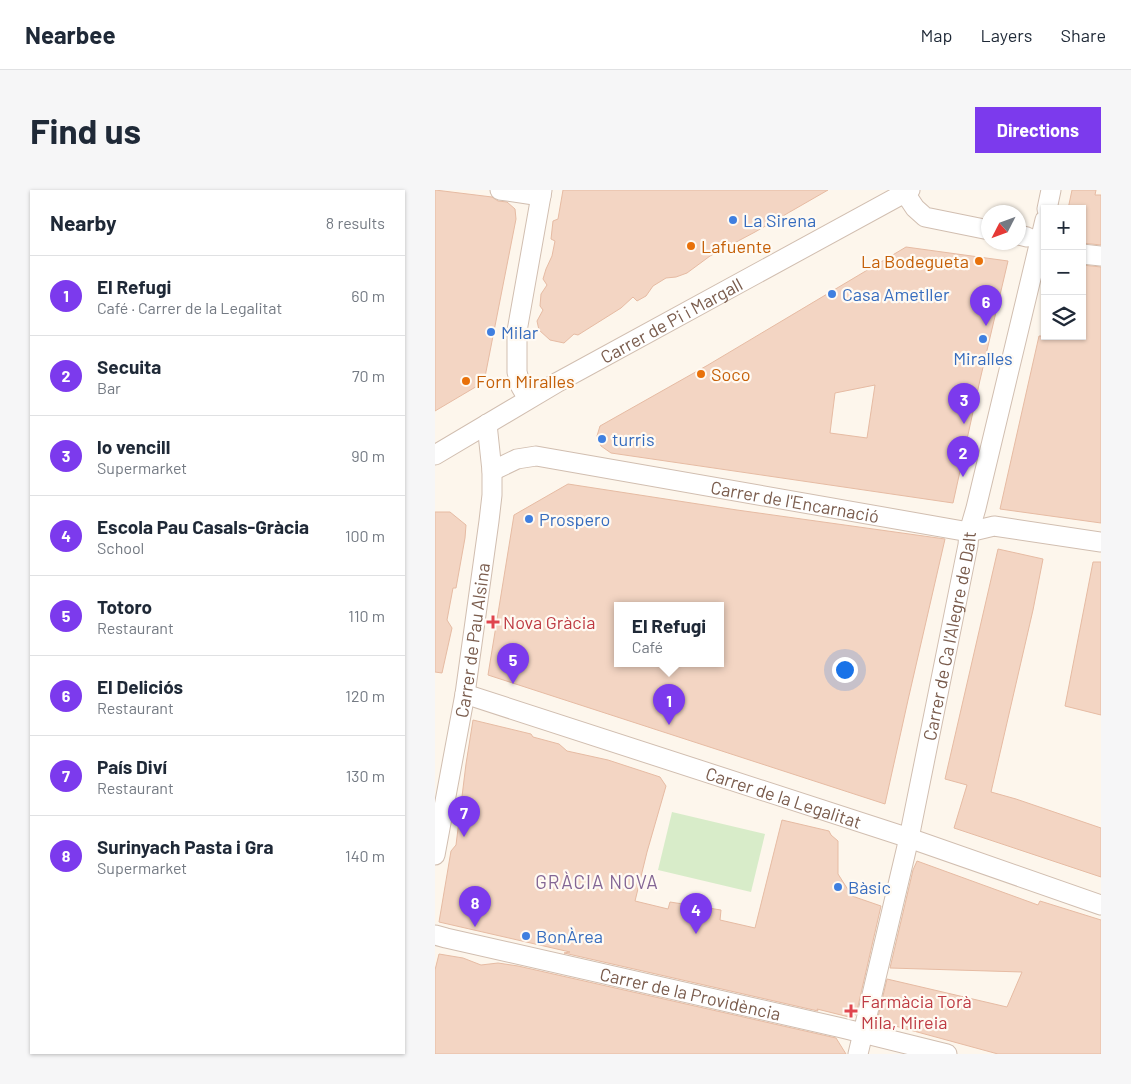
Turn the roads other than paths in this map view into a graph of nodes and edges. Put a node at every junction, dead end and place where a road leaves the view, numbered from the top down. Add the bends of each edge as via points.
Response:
1 (500, 190) edge
2 (1051, 190) edge
3 (542, 193) edge
4 (897, 194) edge
5 (1048, 205) edge
6 (1041, 226) edge
7 (981, 228) edge
8 (1033, 239) edge
9 (1086, 254) edge
10 (1101, 256) edge
11 (528, 399) junction
12 (487, 424) junction
13 (435, 455) edge
14 (492, 471) junction
15 (969, 532) junction
16 (1101, 542) edge
17 (465, 694) junction
18 (909, 838) junction
19 (435, 855) edge
20 (1101, 905) edge
21 (435, 934) edge
22 (863, 1034) junction
23 (858, 1054) edge
24 (947, 1054) edge

1 - 3 street
2 - 5 street
3 - 11 street via 517,331 517,372
4 - 7 street via 925,217
4 - 11 street, Carrer de Pi i Margall
6 - 8 street, Carrer de Ca l'Alegre de Dalt
8 - 15 street, Carrer de Ca l'Alegre de Dalt
9 - 10 street
11 - 12 street, Carrer de Pi i Margall
12 - 13 street, Carrer de Pi i Margall
12 - 14 street, Carrer de Pau Alsina
14 - 15 street, Carrer de l'Encarnació via 536,456
14 - 17 street, Carrer de Pau Alsina via 489,521
15 - 16 street, Carrer de l'Encarnació via 994,526
15 - 18 street, Carrer de Ca l'Alegre de Dalt
17 - 18 street, Carrer de la Legalitat
17 - 19 street, Carrer de Pau Alsina
18 - 20 street, Carrer de la Legalitat
18 - 22 street, Carrer de Ca l'Alegre de Dalt
21 - 22 street, Carrer de la Providència
22 - 23 street, Carrer de Ca l'Alegre de Dalt
22 - 24 street, Carrer de la Providència

